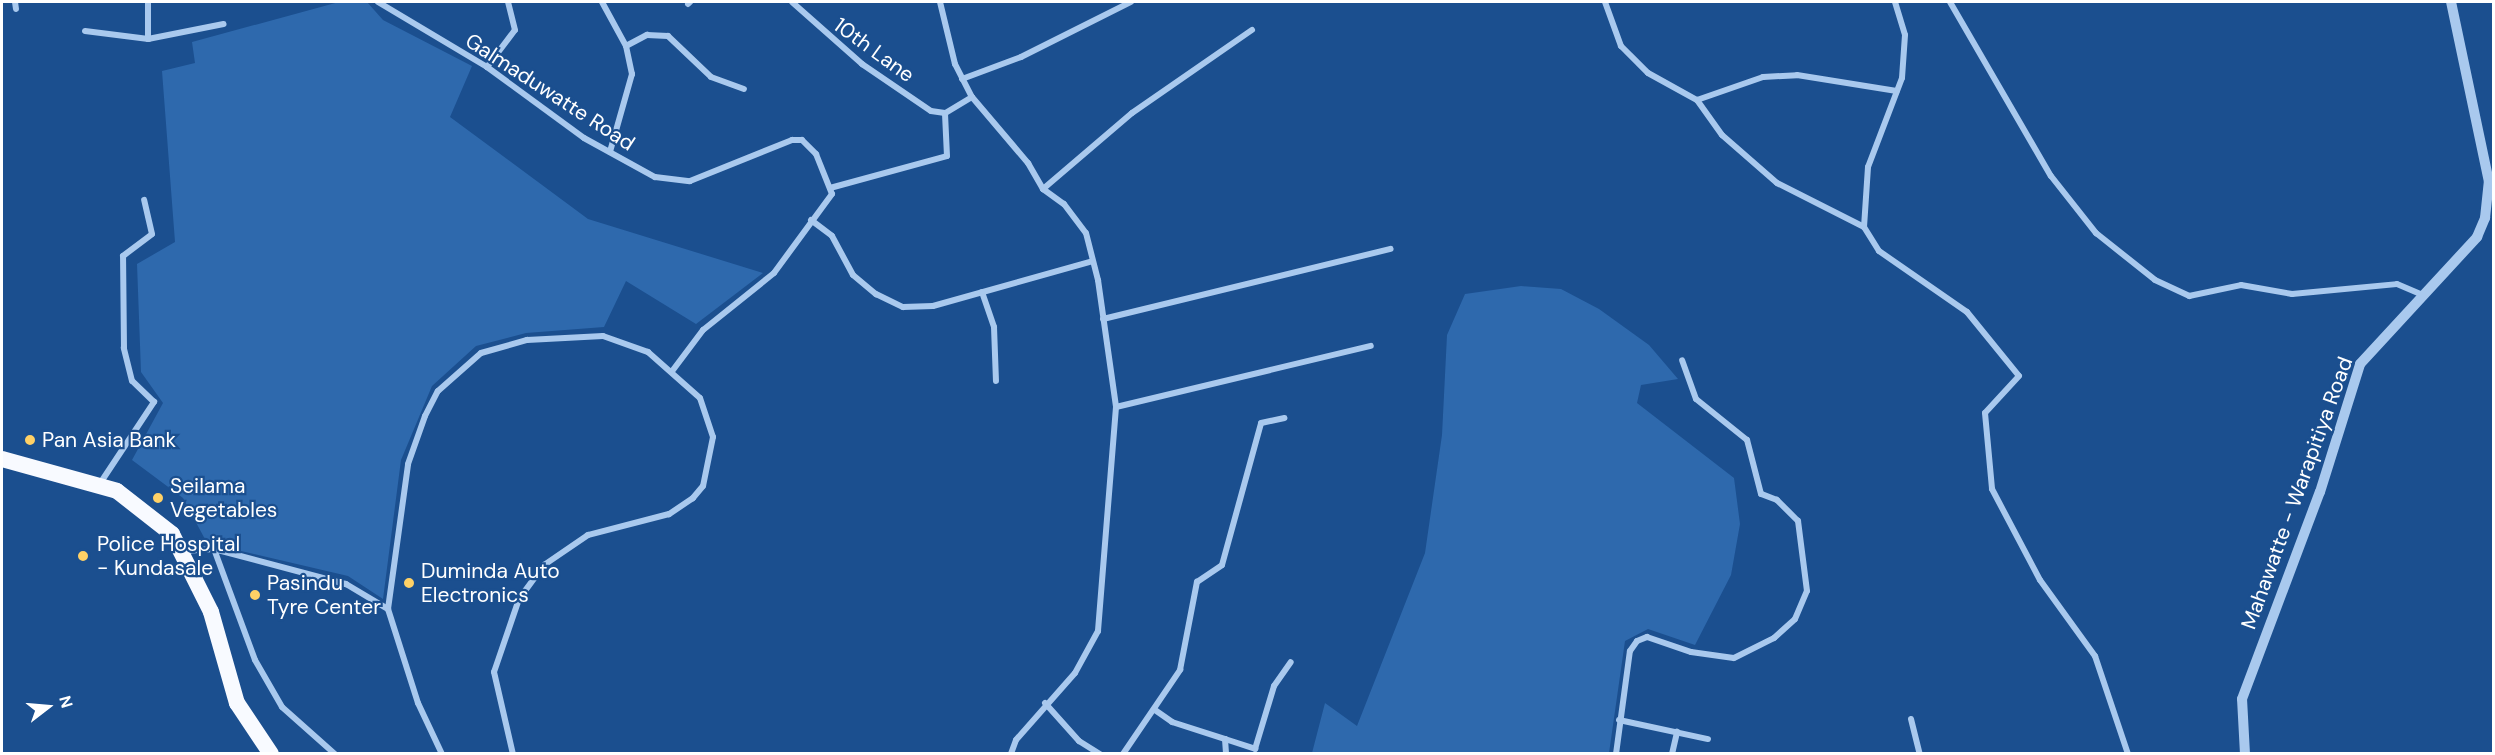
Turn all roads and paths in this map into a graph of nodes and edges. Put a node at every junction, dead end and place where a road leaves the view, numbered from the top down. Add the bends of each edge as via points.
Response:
1 (15, 2) edge
2 (148, 2) edge
3 (378, 2) edge
4 (508, 2) edge
5 (602, 2) edge
6 (792, 2) edge
7 (940, 2) edge
8 (1131, 2) edge
9 (1605, 2) edge
10 (1895, 2) edge
11 (1950, 2) edge
12 (2451, 2) edge
13 (16, 9) dead end
14 (224, 24) dead end
15 (1252, 30) dead end
16 (84, 31) dead end
17 (148, 39) junction
18 (626, 46) junction
19 (487, 67) junction
20 (962, 79) junction
21 (744, 89) dead end
22 (1897, 91) junction
23 (972, 97) junction
24 (1697, 100) junction
25 (945, 113) junction
26 (610, 152) junction
27 (830, 188) junction
28 (1043, 189) junction
29 (144, 200) dead end
30 (811, 220) junction
31 (1864, 227) junction
32 (1391, 249) dead end
33 (1090, 262) junction
34 (982, 292) junction
35 (2423, 295) junction
36 (1102, 319) junction
37 (1371, 346) dead end
38 (1682, 360) dead end
39 (673, 370) junction
40 (996, 381) dead end
41 (1116, 407) junction
42 (1284, 418) dead end
43 (2, 459) edge
44 (98, 485) junction
45 (214, 549) junction
46 (185, 550) junction
47 (388, 609) junction
48 (1291, 662) dead end
49 (1046, 703) junction
50 (1155, 711) junction
51 (1911, 719) dead end
52 (1619, 720) junction
53 (1677, 732) junction
54 (1225, 739) junction
55 (1708, 739) dead end
56 (271, 753) edge
57 (335, 753) edge
58 (442, 753) edge
59 (513, 753) edge
60 (1011, 753) edge
61 (1100, 753) edge
62 (1122, 753) edge
63 (1226, 753) edge
64 (1616, 753) edge
65 (1672, 753) edge
66 (1920, 753) edge
67 (2128, 753) edge
68 (2245, 753) edge

1 - 13 street
2 - 17 street
3 - 19 street, Galmaduwatte Road
4 - 19 street via 515,30
5 - 18 street
6 - 25 street, 10th Lane via 862,64 931,111
7 - 20 street
8 - 20 street via 1021,57
9 - 24 street via 1621,46 1648,73
10 - 22 street via 1905,35
11 - 35 street via 2050,176 2096,233 2155,280 2189,296 2241,285 2292,294 2397,284
12 - 35 street, Mahawatte - Warapitiya Road via 2489,182 2486,218 2477,237
14 - 17 street
15 - 28 street via 1132,113
16 - 17 street
18 - 21 street via 647,36 668,36 711,77
18 - 26 street via 632,74
19 - 26 street, Galmaduwatte Road
20 - 23 street
22 - 24 street via 1797,75 1763,77
22 - 31 street via 1868,167
23 - 25 street
23 - 28 street
24 - 31 street via 1722,135 1777,183
25 - 27 street via 947,156
26 - 27 street, Galmaduwatte Road via 656,177 690,181 802,140 816,154
27 - 30 street via 832,194
28 - 33 street via 1064,204 1086,233
29 - 44 street via 152,234 123,256 124,348 132,381 154,402
30 - 34 street via 832,236 853,275 876,294 903,307
30 - 39 street via 774,273 703,330
31 - 67 street via 1879,251 1967,312 2019,376 1985,413 1992,489 2040,580 2096,656
32 - 36 street
33 - 34 street
33 - 36 street via 1098,280
34 - 40 street via 994,327
35 - 68 street, Mahawatte - Warapitiya Road via 2360,364 2320,492 2242,699
36 - 41 street
37 - 41 street
38 - 52 street via 1696,399 1747,440 1761,494 1777,500 1798,521 1807,591 1795,619 1774,638 1734,658 1691,652 1647,637 1637,641 1630,651
39 - 47 street via 648,352 603,336 528,339 481,353 438,391 425,416 408,464
39 - 59 street via 700,398 711,420 711,456 703,486 669,514 588,535 544,566 519,599 494,672
41 - 49 street via 1098,631 1075,673
42 - 50 street via 1261,423 1222,565 1197,582 1180,670
43 - 44 highway
44 - 46 highway via 134,500
45 - 46 street
45 - 47 street via 346,584
45 - 57 street via 255,660 282,707
46 - 56 highway via 211,612 237,703
47 - 58 street via 418,703
48 - 54 street via 1274,686 1256,749
49 - 60 street
49 - 61 street via 1078,741
50 - 54 street via 1172,722
50 - 62 street
51 - 66 street
52 - 53 street
52 - 64 street
53 - 55 street
53 - 65 street
54 - 63 street

